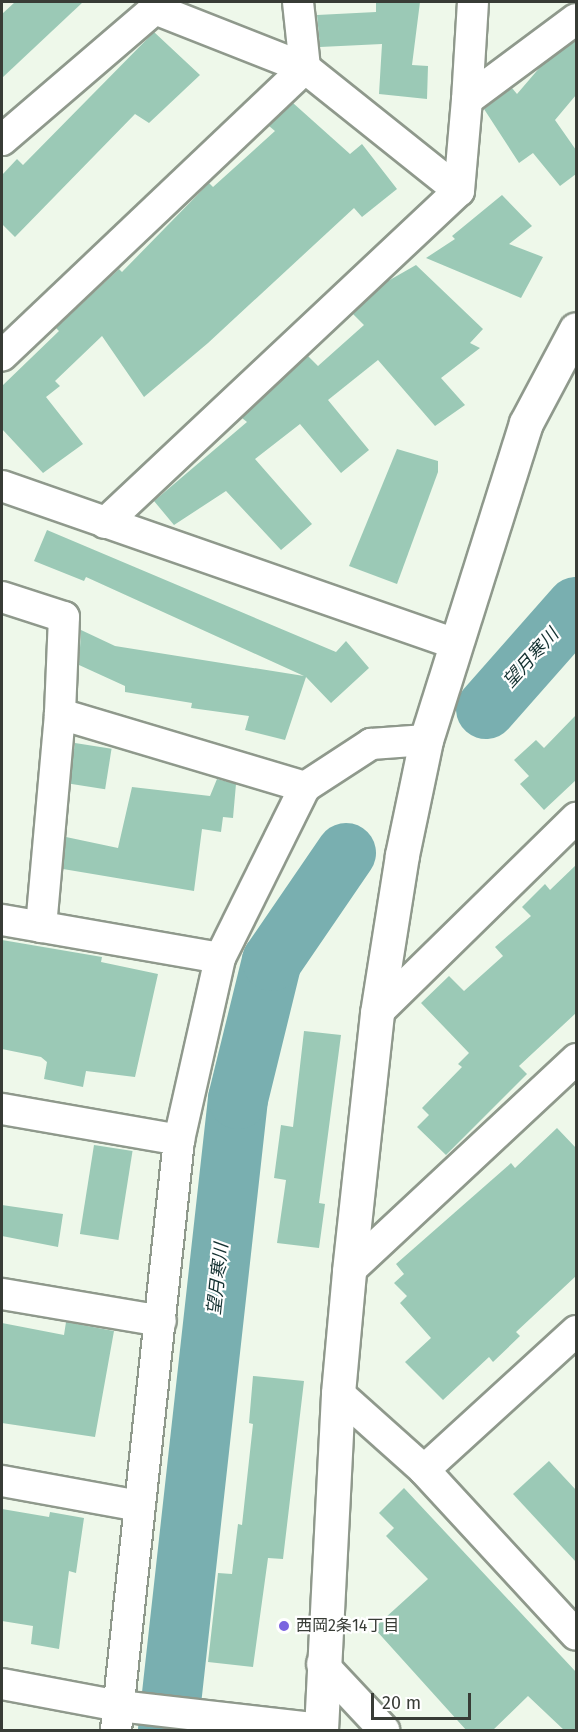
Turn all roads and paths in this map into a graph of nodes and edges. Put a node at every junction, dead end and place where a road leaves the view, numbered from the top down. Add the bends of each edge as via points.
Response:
1 (298, 2) edge
2 (473, 2) edge
3 (154, 5) edge
4 (576, 19) edge
5 (305, 68) junction
6 (467, 100) junction
7 (2, 140) edge
8 (459, 191) junction
9 (576, 329) edge
10 (2, 356) edge
11 (2, 486) edge
12 (105, 524) junction
13 (2, 597) edge
14 (455, 644) junction
15 (60, 714) junction
16 (426, 740) junction
17 (305, 787) junction
18 (576, 818) edge
19 (2, 920) edge
20 (41, 927) junction
21 (220, 958) junction
22 (377, 1013) junction
23 (576, 1059) edge
24 (2, 1109) edge
25 (179, 1140) junction
26 (349, 1271) junction
27 (2, 1294) edge
28 (161, 1321) junction
29 (571, 1347) edge
30 (338, 1393) junction
31 (424, 1470) junction
32 (2, 1481) edge
33 (140, 1506) junction
34 (576, 1635) edge
35 (322, 1664) junction
36 (2, 1684) edge
37 (127, 1715) edge
38 (321, 1730) edge
39 (384, 1731) edge

1 - 5 street
2 - 6 street
3 - 5 street
3 - 7 street
4 - 6 street
5 - 8 street
5 - 10 street
6 - 8 street
8 - 12 street
9 - 14 street via 526,423
11 - 12 street
12 - 14 street
13 - 15 street via 64,617
14 - 16 street
15 - 17 street
15 - 20 street
16 - 17 street via 371,744
16 - 22 street via 402,855
17 - 21 street
18 - 22 street
19 - 20 street
20 - 21 street
21 - 25 street
22 - 26 street
23 - 26 street
24 - 25 street
25 - 28 street
26 - 30 street
27 - 28 street
28 - 33 street
29 - 31 street
30 - 31 street
30 - 35 street
31 - 34 street
32 - 33 street
33 - 37 street
35 - 38 street
35 - 39 street
36 - 37 street
37 - 38 street via 205,1714

